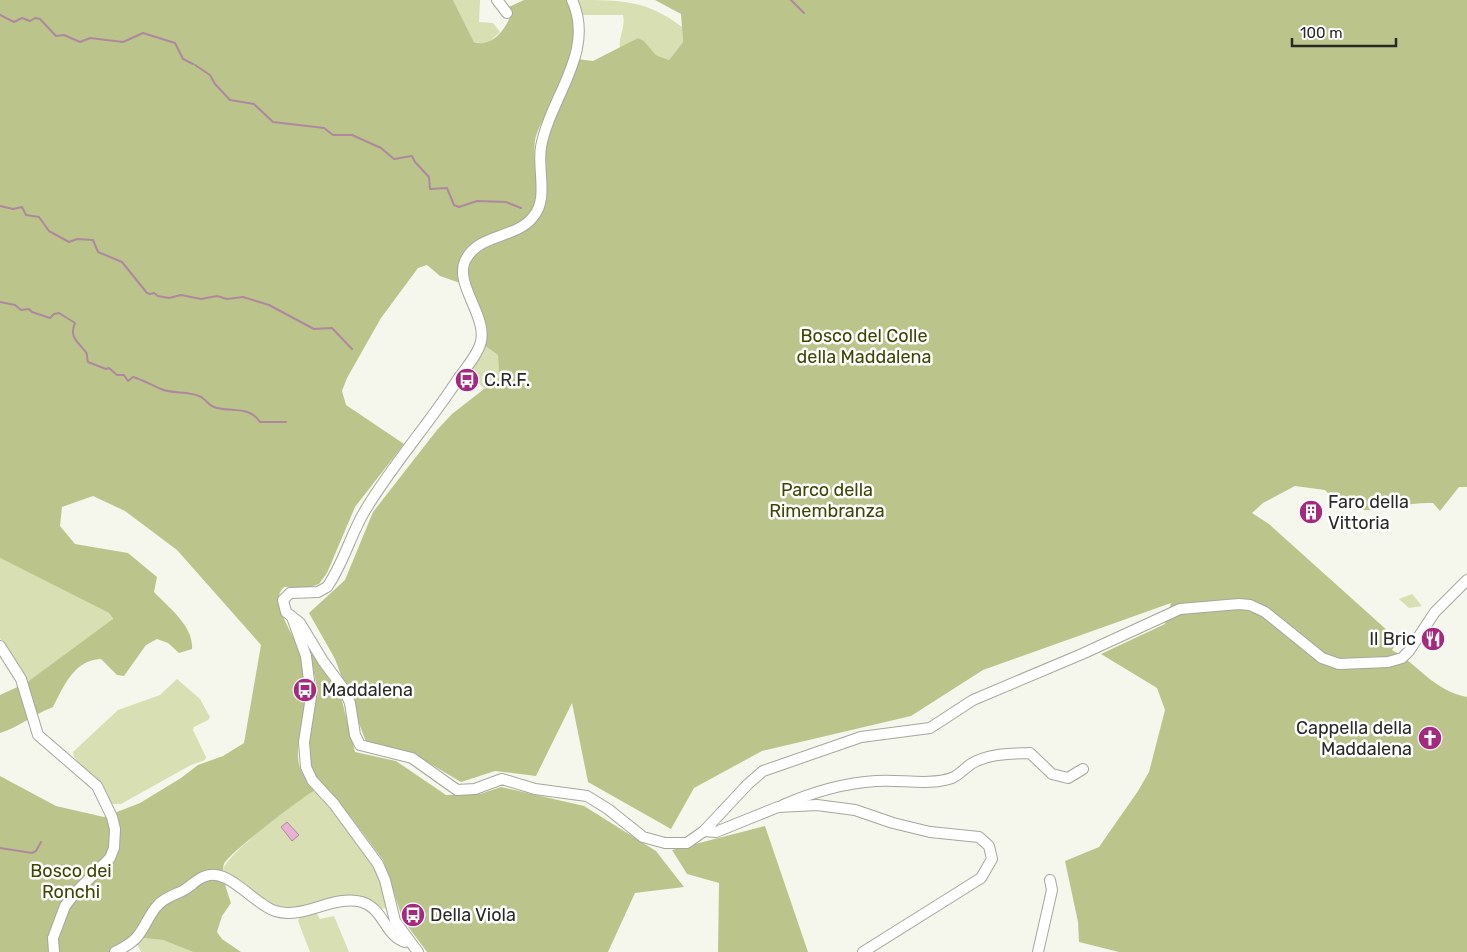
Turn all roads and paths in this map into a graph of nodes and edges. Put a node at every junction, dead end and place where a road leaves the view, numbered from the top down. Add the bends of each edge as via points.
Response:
1 (497, 0) edge
2 (572, 0) edge
3 (507, 13) dead end
4 (1467, 580) edge
5 (292, 617) junction
6 (0, 646) edge
7 (1083, 769) dead end
8 (778, 807) junction
9 (704, 831) junction
10 (1050, 880) dead end
11 (409, 941) junction
12 (54, 952) edge
13 (115, 952) edge
14 (418, 952) edge
15 (864, 952) edge
16 (1038, 952) edge

1 - 3 street
2 - 5 street via 580,22 579,42 542,146 538,211 522,228 480,245 469,254 463,266 481,329 480,345 430,421 365,509 327,587 318,592 290,593 283,600 284,609
4 - 9 street via 1435,612 1406,655 1388,662 1331,662 1265,612 1250,605 1180,609 973,700 930,728 861,737 763,771
5 - 9 street via 300,622 343,688 352,710 356,735 365,747 412,758 457,790 475,789 502,779 536,790 586,796 608,809 629,828 652,840 687,843
5 - 11 street via 306,656 311,697 304,742 306,767 312,780 378,864 395,921
6 - 12 street via 21,679 38,735 97,786 115,828 110,858 65,906 53,938
7 - 8 street via 1068,778 1052,774 1030,754 996,754 972,763 953,778 875,781 840,786 807,794
8 - 9 street via 716,832
8 - 15 street via 817,805 855,810 893,824 979,837 989,846 992,859 981,878
10 - 16 street via 1052,890
11 - 13 street via 396,938 380,914 362,902 345,901 301,912 278,912 215,874 205,876 162,901 137,937
11 - 14 street

